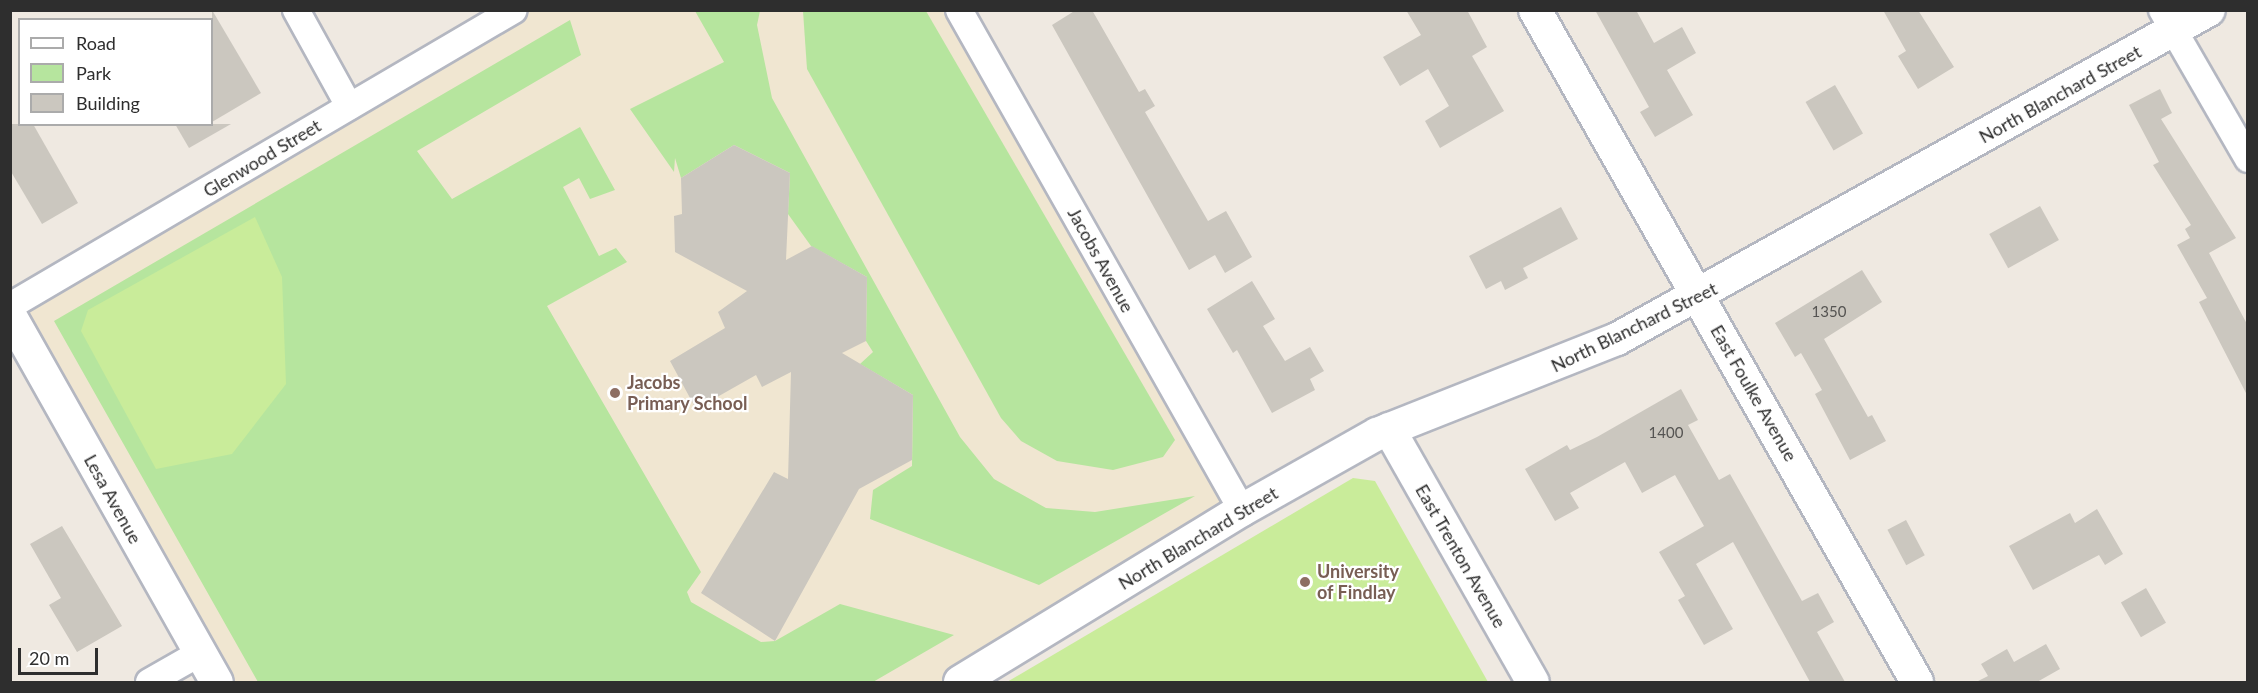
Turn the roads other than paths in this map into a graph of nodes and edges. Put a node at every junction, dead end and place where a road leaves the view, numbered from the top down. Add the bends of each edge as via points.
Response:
1 (296, 10) edge
2 (514, 10) edge
3 (959, 10) edge
4 (1535, 10) edge
5 (2209, 10) edge
6 (2168, 21) edge
7 (349, 106) junction
8 (2247, 159) edge
9 (1699, 297) junction
10 (10, 306) edge
11 (10, 315) edge
12 (1389, 429) junction
13 (1242, 510) junction
14 (200, 653) junction
15 (149, 682) edge
16 (217, 682) edge
17 (960, 682) edge
18 (1533, 682) edge
19 (1917, 682) edge

1 - 7 street
2 - 7 street, Glenwood Street
3 - 13 street, Jacobs Avenue
4 - 9 street, East Foulke Avenue
5 - 6 street, North Blanchard Street
6 - 8 street
6 - 9 street, North Blanchard Street
7 - 10 street, Glenwood Street
9 - 12 street, North Blanchard Street via 1562,364
9 - 19 street, East Foulke Avenue
11 - 14 street, Lesa Avenue
12 - 13 street, North Blanchard Street
12 - 18 street, East Trenton Avenue
13 - 17 street, North Blanchard Street
14 - 15 street
14 - 16 street, Lesa Avenue

